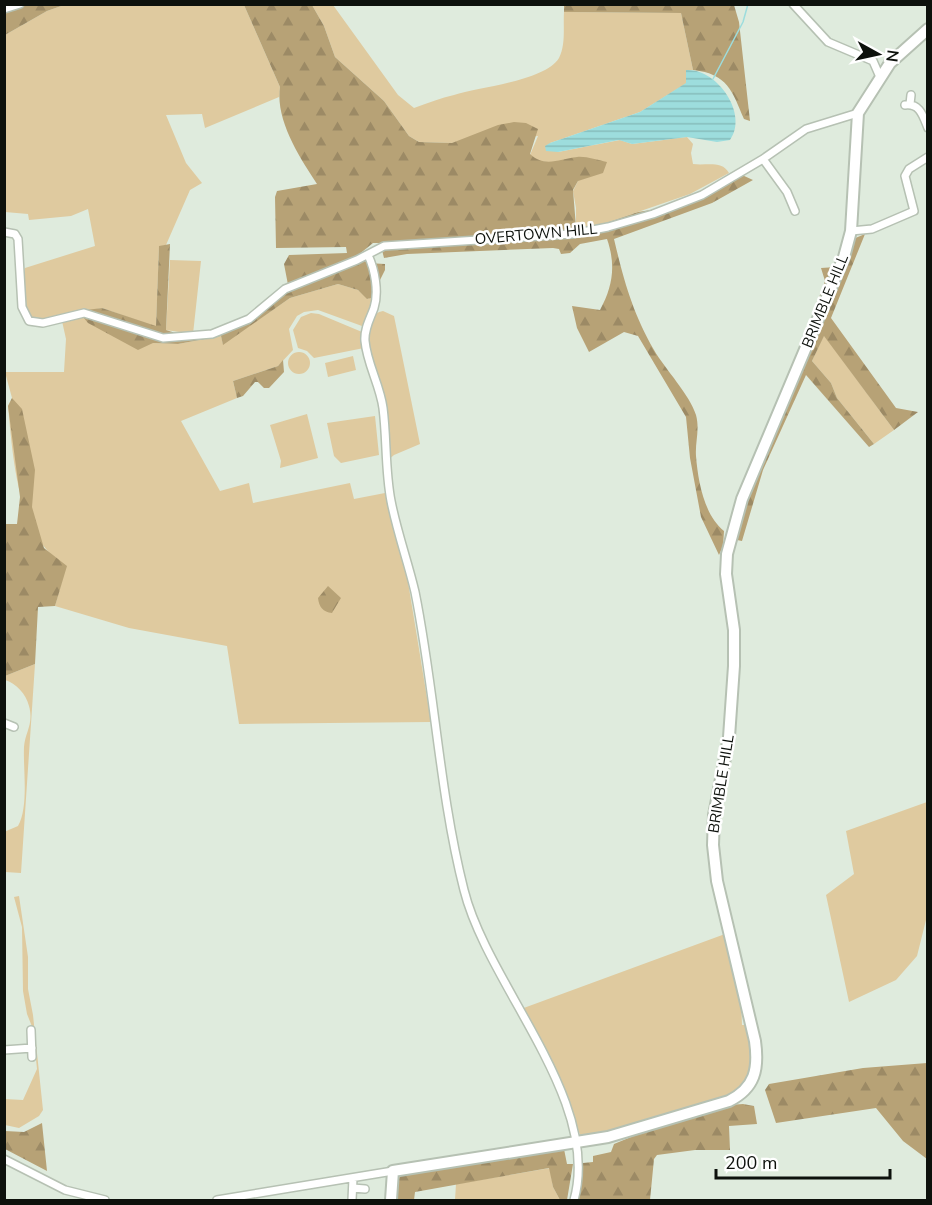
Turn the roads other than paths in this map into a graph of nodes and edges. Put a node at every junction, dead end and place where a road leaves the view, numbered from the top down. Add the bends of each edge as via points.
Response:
1 (20, 4) edge
2 (793, 4) edge
3 (4, 9) edge
4 (927, 29) edge
5 (873, 61) junction
6 (890, 63) junction
7 (880, 77) junction
8 (911, 95) dead end
9 (858, 113) junction
10 (927, 128) edge
11 (927, 157) edge
12 (763, 159) junction
13 (923, 207) dead end
14 (914, 211) junction
15 (795, 212) dead end
16 (851, 231) junction
17 (4, 232) edge
18 (368, 255) junction
19 (4, 723) edge
20 (14, 727) dead end
21 (31, 1030) dead end
22 (32, 1048) junction
23 (4, 1050) edge
24 (33, 1057) dead end
25 (576, 1142) junction
26 (4, 1159) edge
27 (393, 1171) junction
28 (353, 1178) junction
29 (353, 1188) junction
30 (365, 1189) dead end
31 (105, 1200) edge
32 (217, 1200) edge
33 (352, 1200) edge
34 (391, 1200) edge
35 (574, 1200) edge

1 - 3 street
2 - 5 street via 828,42
4 - 6 main road
5 - 6 street
5 - 7 street
6 - 7 main road
7 - 9 main road
8 - 10 street via 907,105 921,111
9 - 12 street, OVERTOWN HILL via 802,131
9 - 16 main road, BRIMBLE HILL
11 - 14 street via 905,176
12 - 15 street via 787,192
12 - 18 street, OVERTOWN HILL via 692,200 608,228 390,245
13 - 14 street
14 - 16 street via 872,229
16 - 25 main road, BRIMBLE HILL via 833,286 742,499 727,554 734,666 729,737 712,845 754,1041 755,1076 744,1092 719,1105 633,1131
17 - 18 street, OVERTOWN HILL via 15,234 18,239 22,307 29,321 43,323 84,313 171,339 212,334 238,325 249,320 280,291
18 - 25 street via 376,292 365,341 382,403 391,502 415,593 447,809 464,888 483,943 546,1060
19 - 20 street
21 - 22 street
22 - 23 street
22 - 24 street
25 - 27 main road, BRIMBLE HILL
25 - 35 street via 579,1171
26 - 31 street via 65,1190
27 - 28 street
27 - 34 main road
28 - 29 street
28 - 32 street
29 - 30 street
29 - 33 street

